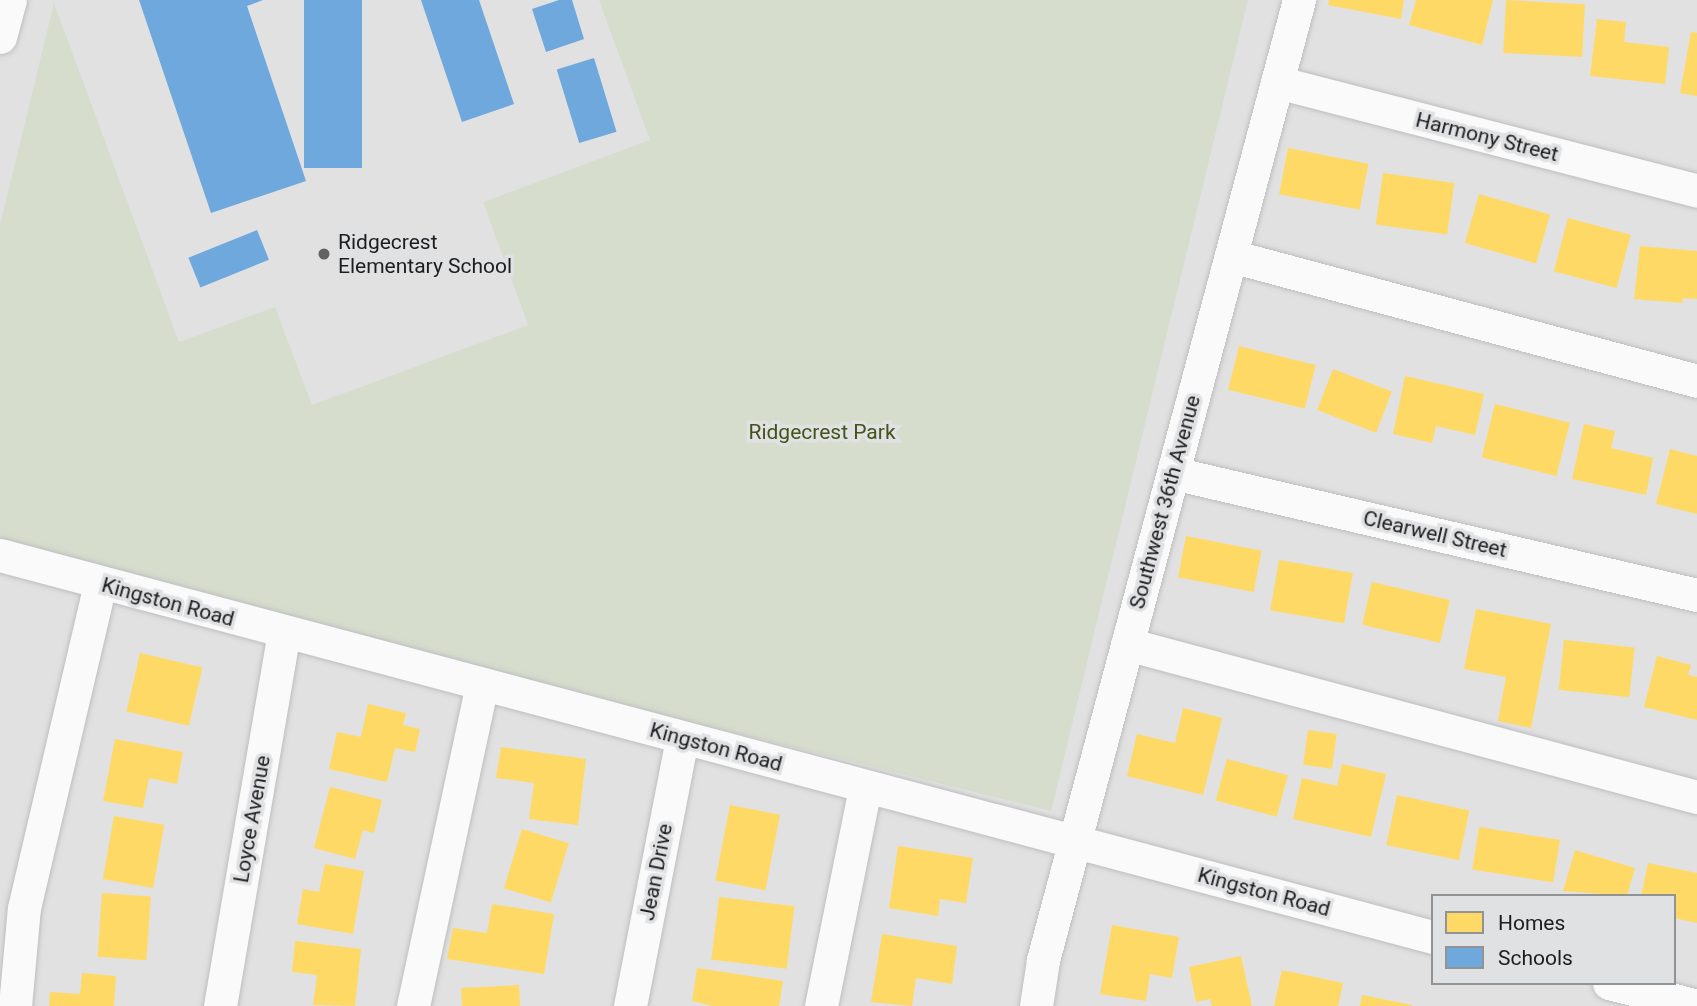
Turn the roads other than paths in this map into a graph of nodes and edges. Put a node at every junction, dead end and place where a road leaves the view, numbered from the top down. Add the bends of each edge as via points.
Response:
1 (10, 0) edge
2 (1299, 0) edge
3 (0, 37) edge
4 (1277, 82) junction
5 (1697, 191) edge
6 (1231, 256) junction
7 (1697, 381) edge
8 (1173, 474) junction
9 (0, 555) edge
10 (100, 584) junction
11 (1697, 595) edge
12 (284, 633) junction
13 (1127, 644) junction
14 (482, 685) junction
15 (682, 738) junction
16 (865, 787) junction
17 (1697, 797) edge
18 (1074, 842) junction
19 (1431, 936) edge
20 (1610, 985) edge
21 (1614, 985) edge
22 (15, 1006) edge
23 (220, 1006) edge
24 (413, 1006) edge
25 (630, 1006) edge
26 (821, 1006) edge
27 (1037, 1006) edge
28 (1604, 1006) edge
29 (1697, 1006) edge

1 - 3 street
2 - 4 street, Southwest 36th Avenue
4 - 5 street, Harmony Street
4 - 6 street, Southwest 36th Avenue
6 - 7 street
6 - 8 street, Southwest 36th Avenue
8 - 11 street, Clearwell Street
8 - 13 street, Southwest 36th Avenue
9 - 10 street, Kingston Road
10 - 12 street, Kingston Road
10 - 22 street via 24,908
12 - 14 street, Kingston Road
12 - 23 street, Loyce Avenue
13 - 17 street
13 - 18 street, Southwest 36th Avenue
14 - 15 street, Kingston Road
14 - 24 street
15 - 16 street, Kingston Road
15 - 25 street, Jean Drive
16 - 18 street, Kingston Road
16 - 26 street
18 - 19 street, Kingston Road
18 - 27 street, Southwest 36th Avenue via 1043,960
20 - 28 street
21 - 29 street

